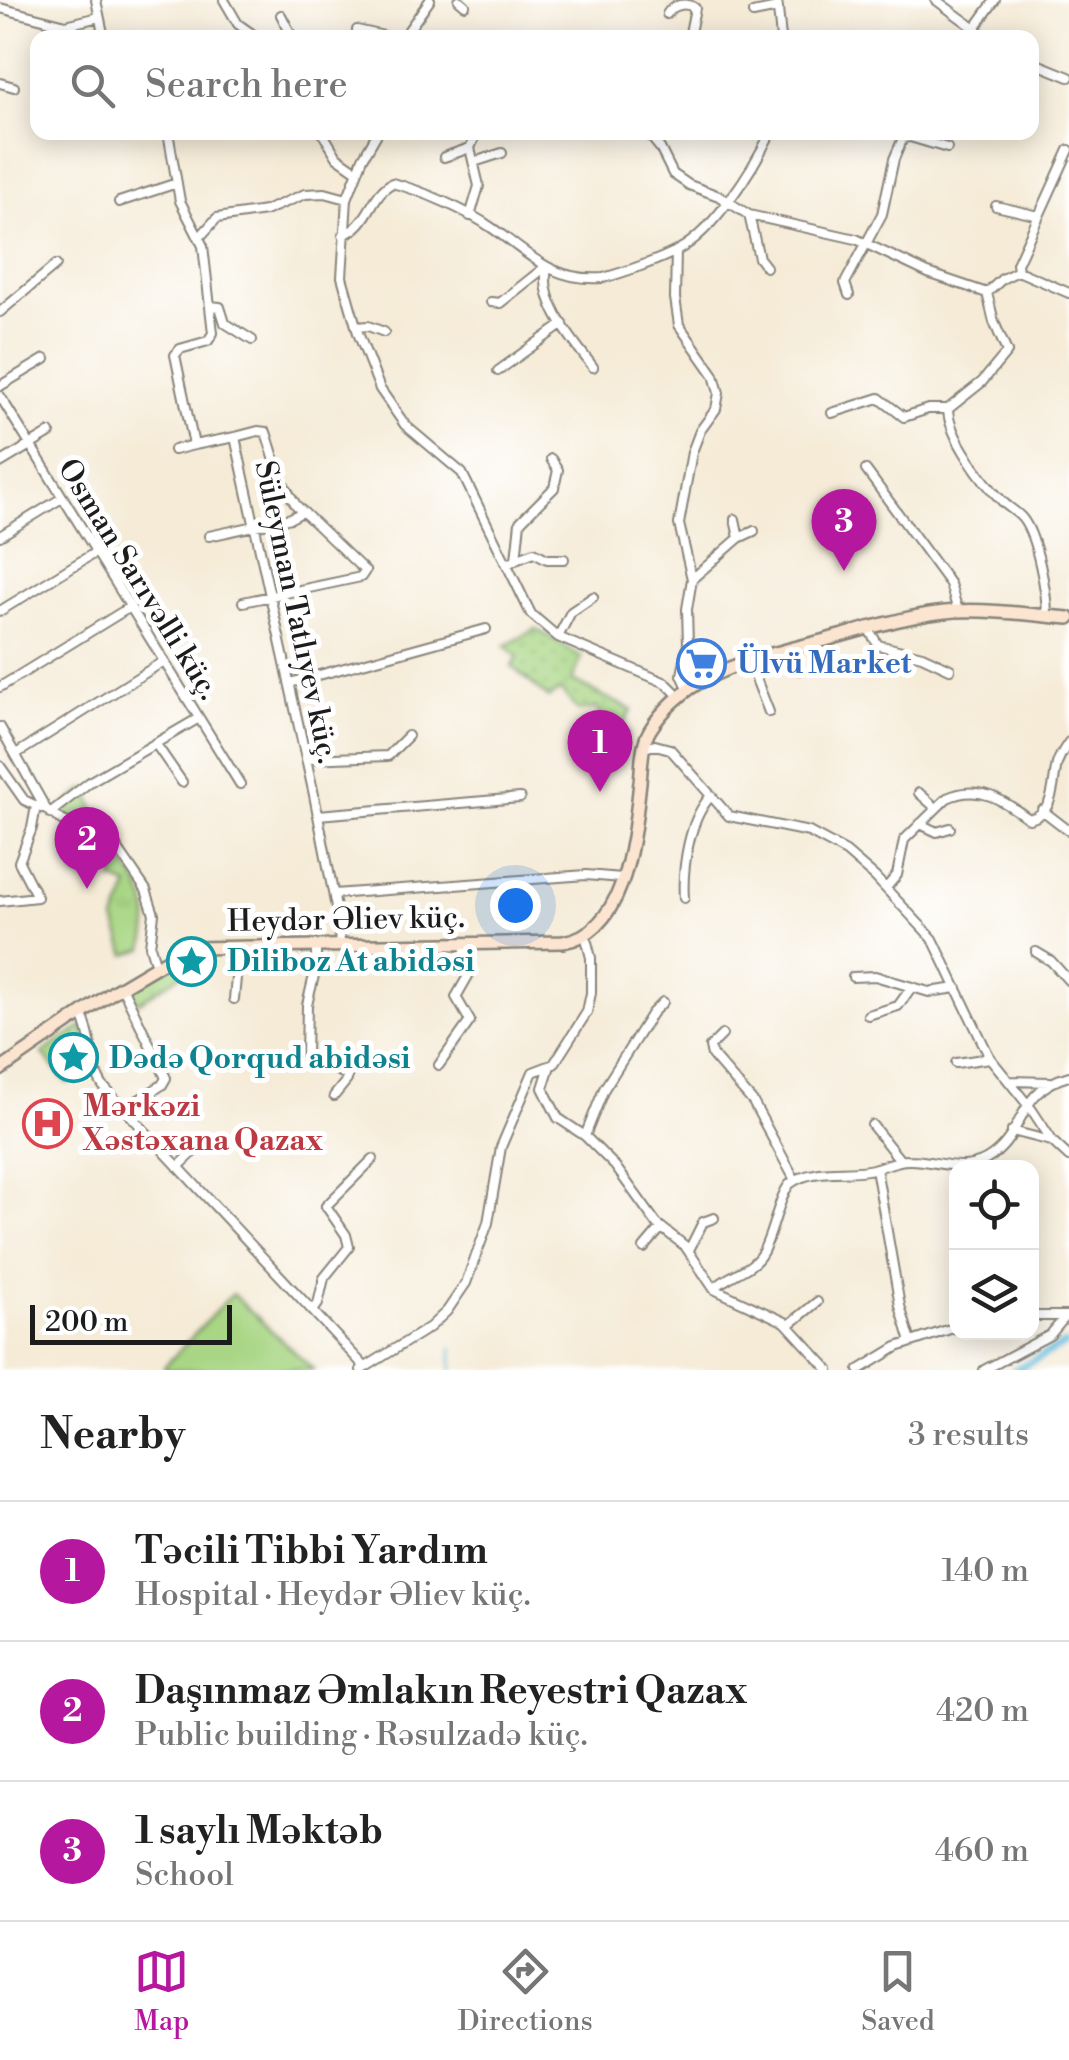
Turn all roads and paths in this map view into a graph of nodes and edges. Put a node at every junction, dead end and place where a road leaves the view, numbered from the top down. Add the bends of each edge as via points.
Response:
1 (96, 0) edge
2 (224, 0) edge
3 (430, 0) edge
4 (936, 0) edge
5 (995, 0) edge
6 (778, 4) edge
7 (0, 8) edge
8 (281, 14) dead end
9 (667, 14) dead end
10 (752, 14) dead end
11 (98, 17) junction
12 (974, 28) junction
13 (102, 30) edge
14 (247, 30) edge
15 (289, 30) edge
16 (409, 30) edge
17 (691, 30) edge
18 (780, 30) edge
19 (977, 30) edge
20 (1039, 65) edge
21 (1069, 78) edge
22 (0, 84) edge
23 (14, 87) dead end
24 (169, 140) edge
25 (327, 140) edge
26 (374, 140) edge
27 (474, 140) edge
28 (654, 140) edge
29 (766, 140) edge
30 (902, 140) edge
31 (920, 140) edge
32 (470, 148) junction
33 (948, 148) dead end
34 (1069, 150) edge
35 (502, 153) dead end
36 (444, 157) dead end
37 (474, 162) junction
38 (358, 171) junction
39 (177, 183) junction
40 (347, 199) junction
41 (728, 201) junction
42 (118, 202) dead end
43 (996, 206) dead end
44 (750, 215) junction
45 (470, 216) junction
46 (1038, 216) junction
47 (343, 235) junction
48 (199, 238) junction
49 (866, 242) junction
50 (676, 251) junction
51 (56, 265) dead end
52 (546, 268) junction
53 (766, 268) dead end
54 (1018, 271) junction
55 (987, 293) junction
56 (1069, 294) edge
57 (850, 296) dead end
58 (491, 302) dead end
59 (210, 306) junction
60 (0, 312) edge
61 (563, 324) junction
62 (356, 326) junction
63 (384, 332) dead end
64 (252, 340) dead end
65 (45, 359) dead end
66 (592, 367) dead end
67 (498, 371) dead end
68 (0, 386) edge
69 (0, 396) edge
70 (948, 409) junction
71 (832, 413) dead end
72 (50, 432) dead end
73 (235, 437) junction
74 (29, 445) junction
75 (194, 445) junction
76 (174, 450) dead end
77 (551, 459) dead end
78 (0, 463) edge
79 (866, 470) dead end
80 (62, 498) junction
81 (302, 512) junction
82 (735, 520) dead end
83 (255, 526) junction
84 (754, 531) dead end
85 (0, 536) edge
86 (208, 536) dead end
87 (740, 538) junction
88 (96, 552) junction
89 (564, 559) dead end
90 (512, 562) junction
91 (692, 579) junction
92 (270, 595) junction
93 (593, 597) dead end
94 (243, 602) dead end
95 (130, 607) junction
96 (958, 611) junction
97 (0, 612) edge
98 (1046, 616) junction
99 (1069, 618) edge
100 (868, 628) junction
101 (486, 630) dead end
102 (558, 636) junction
103 (792, 648) junction
104 (164, 662) junction
105 (749, 662) junction
106 (950, 669) dead end
107 (798, 670) dead end
108 (290, 684) junction
109 (0, 687) edge
110 (685, 693) junction
111 (769, 712) dead end
112 (199, 718) junction
113 (0, 727) edge
114 (408, 736) dead end
115 (1069, 742) edge
116 (155, 743) junction
117 (644, 748) junction
118 (16, 754) junction
119 (306, 759) junction
120 (0, 766) edge
121 (4, 780) edge
122 (182, 782) dead end
123 (240, 784) dead end
124 (919, 793) dead end
125 (710, 797) junction
126 (520, 798) dead end
127 (936, 808) junction
128 (44, 809) junction
129 (1042, 810) junction
130 (318, 815) junction
131 (920, 824) junction
132 (950, 828) dead end
133 (1068, 830) edge
134 (622, 878) junction
135 (886, 888) junction
136 (334, 894) junction
137 (684, 898) dead end
138 (0, 902) edge
139 (585, 934) junction
140 (464, 943) junction
141 (239, 946) junction
142 (316, 946) junction
143 (340, 946) junction
144 (1036, 952) dead end
145 (156, 966) junction
146 (853, 977) dead end
147 (1069, 981) edge
148 (122, 986) junction
149 (911, 988) junction
150 (957, 988) junction
151 (234, 999) dead end
152 (664, 1002) dead end
153 (82, 1015) junction
154 (868, 1015) dead end
155 (722, 1035) dead end
156 (990, 1058) junction
157 (956, 1063) dead end
158 (439, 1065) dead end
159 (550, 1066) junction
160 (0, 1074) edge
161 (1069, 1076) edge
162 (1008, 1081) junction
163 (1050, 1082) junction
164 (334, 1096) dead end
165 (1027, 1103) junction
166 (124, 1108) junction
167 (872, 1125) dead end
168 (1012, 1131) junction
169 (584, 1136) junction
170 (1054, 1142) junction
171 (203, 1143) dead end
172 (1069, 1157) edge
173 (373, 1159) dead end
174 (900, 1160) junction
175 (992, 1160) edge
176 (178, 1166) junction
177 (876, 1168) junction
178 (949, 1168) edge
179 (796, 1180) junction
180 (714, 1218) dead end
181 (661, 1228) junction
182 (644, 1248) dead end
183 (689, 1250) junction
184 (714, 1289) junction
185 (817, 1302) dead end
186 (313, 1310) junction
187 (1039, 1316) edge
188 (1068, 1316) edge
189 (789, 1326) junction
190 (949, 1329) edge
191 (912, 1342) junction
192 (363, 1368) edge
193 (829, 1370) edge
194 (859, 1370) edge
195 (984, 1370) edge

1 - 11 street
2 - 14 street
3 - 16 street
4 - 12 street
5 - 12 street
6 - 10 street
6 - 18 street
7 - 11 street via 66,26
8 - 15 street
9 - 17 street via 689,4 695,8
11 - 13 street
12 - 19 street
20 - 21 street
22 - 23 street
24 - 39 street
25 - 38 street
26 - 38 street
27 - 32 street
28 - 41 street via 673,174
29 - 41 street
30 - 49 street via 886,203
31 - 33 street
32 - 36 street
32 - 37 street
34 - 46 street
35 - 37 street
37 - 45 street via 479,186
38 - 40 street
39 - 42 street
39 - 48 street via 184,214
40 - 47 street
40 - 48 street via 305,194 265,211 217,218
41 - 44 street
41 - 50 street
43 - 46 street
44 - 49 street
44 - 53 street
45 - 47 street via 392,183 358,227
45 - 52 street
46 - 54 street
47 - 62 street via 342,277
48 - 59 street
49 - 55 street
49 - 57 street via 845,283
50 - 52 street via 603,278
50 - 91 street via 679,325 720,393 692,452 679,524
51 - 60 street
52 - 58 street via 500,303
52 - 61 street
54 - 55 street
54 - 56 street
55 - 70 street via 1007,352
59 - 64 street via 220,307 225,323
59 - 75 street via 212,338 174,355
61 - 66 street
61 - 67 street
62 - 63 street
62 - 90 street via 390,406 462,473
65 - 68 street
69 - 74 street, Osman Sarıvəlli küç.
70 - 71 street via 904,417 879,398
70 - 98 street via 962,447 1025,524 1046,583
72 - 74 street
73 - 75 street, Süleyman Tatlıyev küç.
73 - 81 street via 266,432 282,480
73 - 83 street, Süleyman Tatlıyev küç.
74 - 78 street
74 - 80 street, Osman Sarıvəlli küç.
75 - 76 street, Süleyman Tatlıyev küç.
77 - 90 street via 558,470 554,488 520,522
79 - 96 street via 950,584
80 - 85 street
80 - 88 street, Osman Sarıvəlli küç.
81 - 83 street
81 - 92 street via 364,575
82 - 87 street
83 - 86 street
83 - 92 street, Süleyman Tatlıyev küç.
84 - 87 street
87 - 91 street
88 - 95 street, Osman Sarıvəlli küç.
88 - 97 street
89 - 90 street via 534,552
90 - 102 street via 525,606
91 - 110 street
92 - 94 street
92 - 108 street, Süleyman Tatlıyev küç.
93 - 102 street via 571,612
95 - 104 street, Osman Sarıvəlli küç.
95 - 109 street
96 - 98 main road
96 - 100 main road
98 - 99 main road
100 - 103 main road
100 - 106 street via 878,646
101 - 108 street
102 - 110 street
103 - 105 main road
103 - 107 street
104 - 112 street, Osman Sarıvəlli küç.
104 - 118 street
105 - 110 main road
105 - 111 street
108 - 119 street, Süleyman Tatlıyev küç.
110 - 117 main road via 650,730
112 - 116 street
112 - 123 street, Osman Sarıvəlli küç.
113 - 118 street
114 - 119 street via 388,756
115 - 129 street
116 - 122 street
116 - 128 street
117 - 125 street via 670,749
117 - 134 main road
118 - 128 street
119 - 130 street, Süleyman Tatlıyev küç.
120 - 121 street
121 - 128 street
124 - 127 street
125 - 135 street via 740,820 809,832 846,852
125 - 137 street via 693,833
126 - 130 street
127 - 129 street via 955,794 988,794 1029,819
127 - 131 street
128 - 138 street via 19,862 36,897
128 - 145 street via 117,847 151,901
129 - 133 street
130 - 136 street, Süleyman Tatlıyev küç.
131 - 132 street via 937,832
131 - 135 street via 904,840
134 - 136 street via 597,874
134 - 139 main road via 606,915
135 - 150 street via 933,939
136 - 143 street, Süleyman Tatlıyev küç.
139 - 140 main road, Heydər Əliev küç. via 563,942
139 - 159 street via 590,1003
140 - 143 main road, Heydər Əliev küç.
140 - 158 street via 468,976 456,997 470,1021
141 - 142 main road, Heydər Əliev küç.
141 - 145 main road, Heydər Əliev küç. via 194,948
141 - 151 street
142 - 143 main road, Heydər Əliev küç.
142 - 164 street via 306,1056 346,1075
144 - 147 street
145 - 148 main road, Heydər Əliev küç.
146 - 149 street via 875,976
148 - 153 main road, Heydər Əliev küç.
148 - 166 street via 166,1078
149 - 150 street
149 - 154 street via 898,1006
150 - 156 street
152 - 169 street via 604,1088
153 - 160 main road, Heydər Əliev küç.
153 - 166 street via 96,1076
155 - 179 street via 712,1055 752,1102
156 - 157 street
156 - 162 street
159 - 169 street via 544,1096 558,1118
159 - 192 street via 533,1072 507,1129 488,1223 461,1292 430,1327
161 - 163 street
162 - 163 street
162 - 165 street
163 - 165 street
165 - 168 street
165 - 170 street
166 - 176 street
167 - 174 street
168 - 170 street
168 - 175 street
169 - 181 street
170 - 172 street
171 - 176 street
173 - 186 street via 326,1206 350,1246 324,1278
174 - 177 street
174 - 178 street
176 - 186 street
177 - 179 street
177 - 191 street
179 - 184 street via 780,1197 760,1258
180 - 183 street via 703,1222
181 - 182 street
181 - 183 street
183 - 184 street
184 - 189 street
185 - 189 street
186 - 192 street
187 - 188 street
188 - 195 street via 1050,1335
189 - 193 street
190 - 191 street
191 - 194 street

